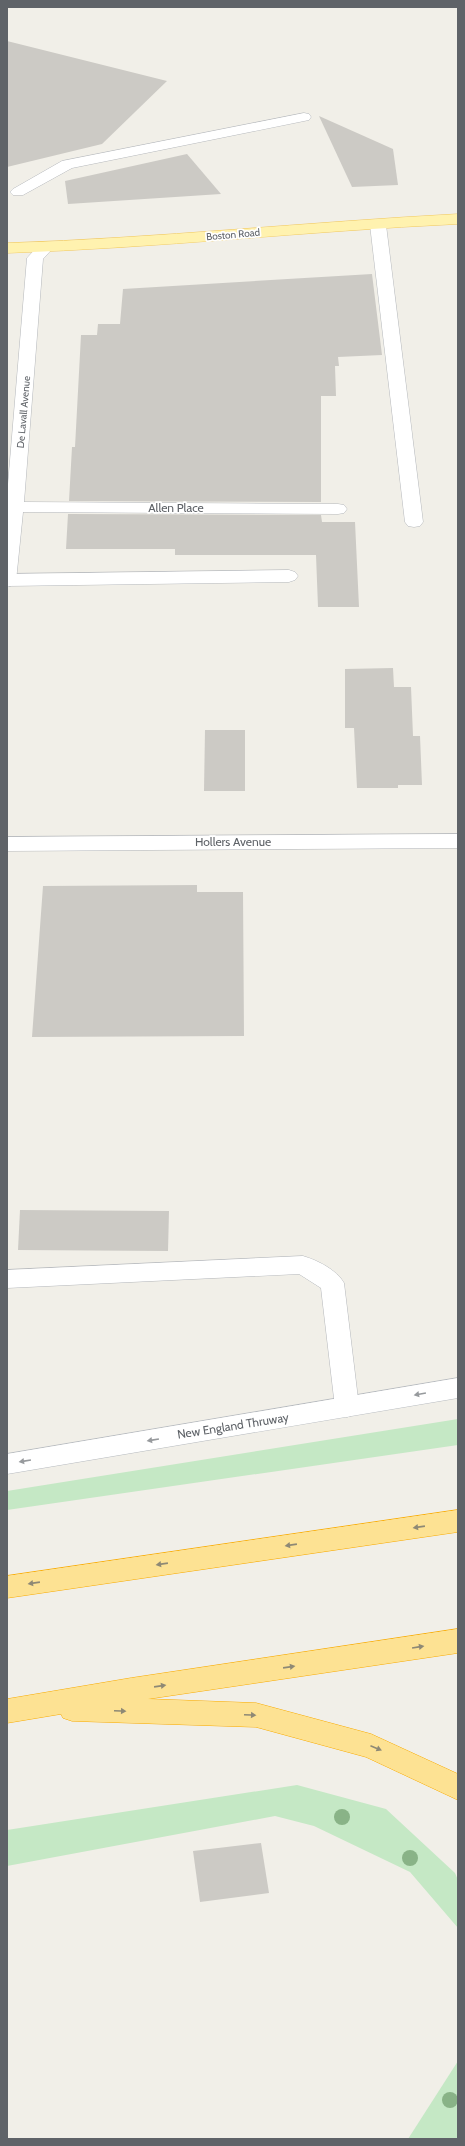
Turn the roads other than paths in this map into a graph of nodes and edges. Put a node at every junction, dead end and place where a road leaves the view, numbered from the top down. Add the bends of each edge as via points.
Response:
1 (304, 117) dead end
2 (18, 192) dead end
3 (458, 219) edge
4 (378, 225) junction
5 (7, 248) edge
6 (45, 248) junction
7 (15, 507) junction
8 (338, 509) dead end
9 (414, 522) dead end
10 (289, 576) dead end
11 (7, 580) edge
12 (458, 841) edge
13 (7, 844) edge
14 (7, 1280) edge
15 (458, 1388) edge
16 (347, 1408) junction
17 (7, 1464) edge
18 (458, 1521) edge
19 (7, 1587) edge
20 (458, 1641) edge
21 (16, 1709) edge
22 (458, 1787) edge

1 - 2 street via 67,164
3 - 4 main road, Boston Road
4 - 6 main road, Boston Road via 286,229
4 - 9 street
5 - 6 main road, Boston Road
6 - 7 street, De Lavall Avenue via 35,258
7 - 8 street, Allen Place
7 - 11 street, De Lavall Avenue
10 - 11 street
12 - 13 street, Hollers Avenue
14 - 16 street via 303,1265 332,1284
15 -> 16 street, New England Thruway
16 -> 17 street, New England Thruway
18 -> 19 highway
21 -> 20 highway
21 -> 22 highway via 256,1715 371,1746

